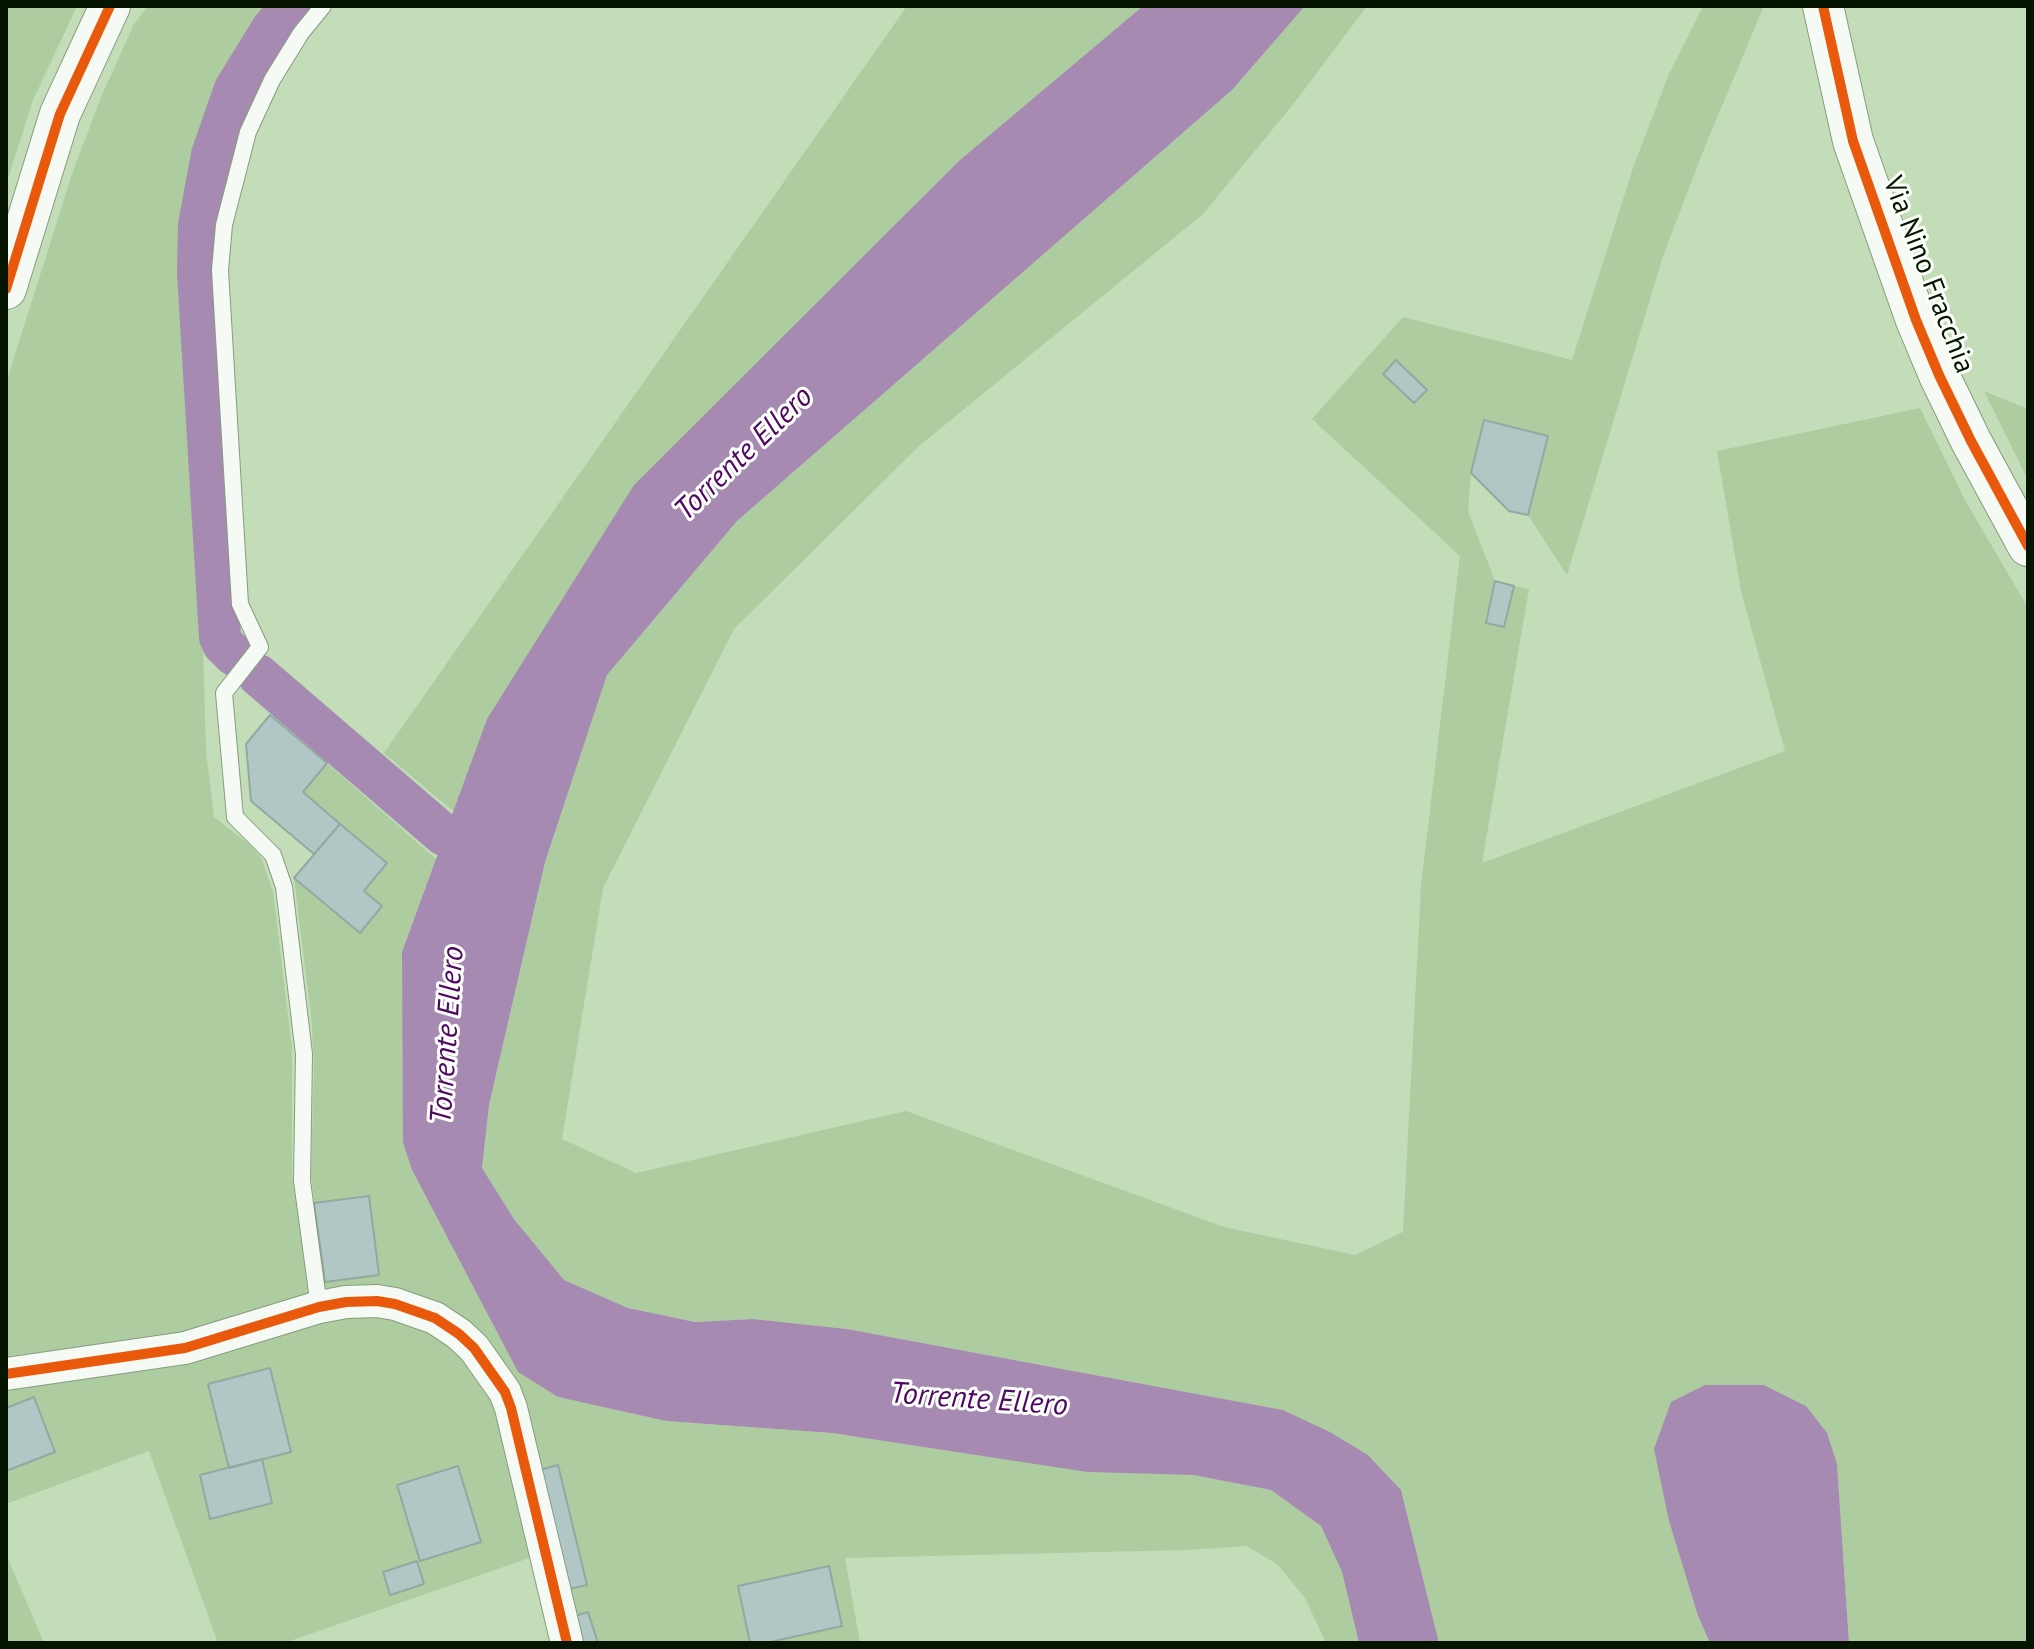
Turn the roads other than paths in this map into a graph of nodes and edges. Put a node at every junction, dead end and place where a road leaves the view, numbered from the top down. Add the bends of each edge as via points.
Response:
1 (110, 6) edge
2 (323, 6) edge
3 (1823, 6) edge
4 (6, 289) edge
5 (2028, 546) edge
6 (319, 1307) junction
7 (6, 1374) edge
8 (567, 1643) edge

1 - 4 street via 60,114
2 - 6 lane via 272,80 248,132 224,225 220,270 240,604 260,647 224,693 232,786 235,817 273,855 284,887 302,1030 302,1181
3 - 5 street, Via Nino Fracchia via 1853,141 1916,320 1965,428
6 - 7 street via 185,1348
6 - 8 street via 368,1301 412,1309 459,1334 490,1369 511,1408

